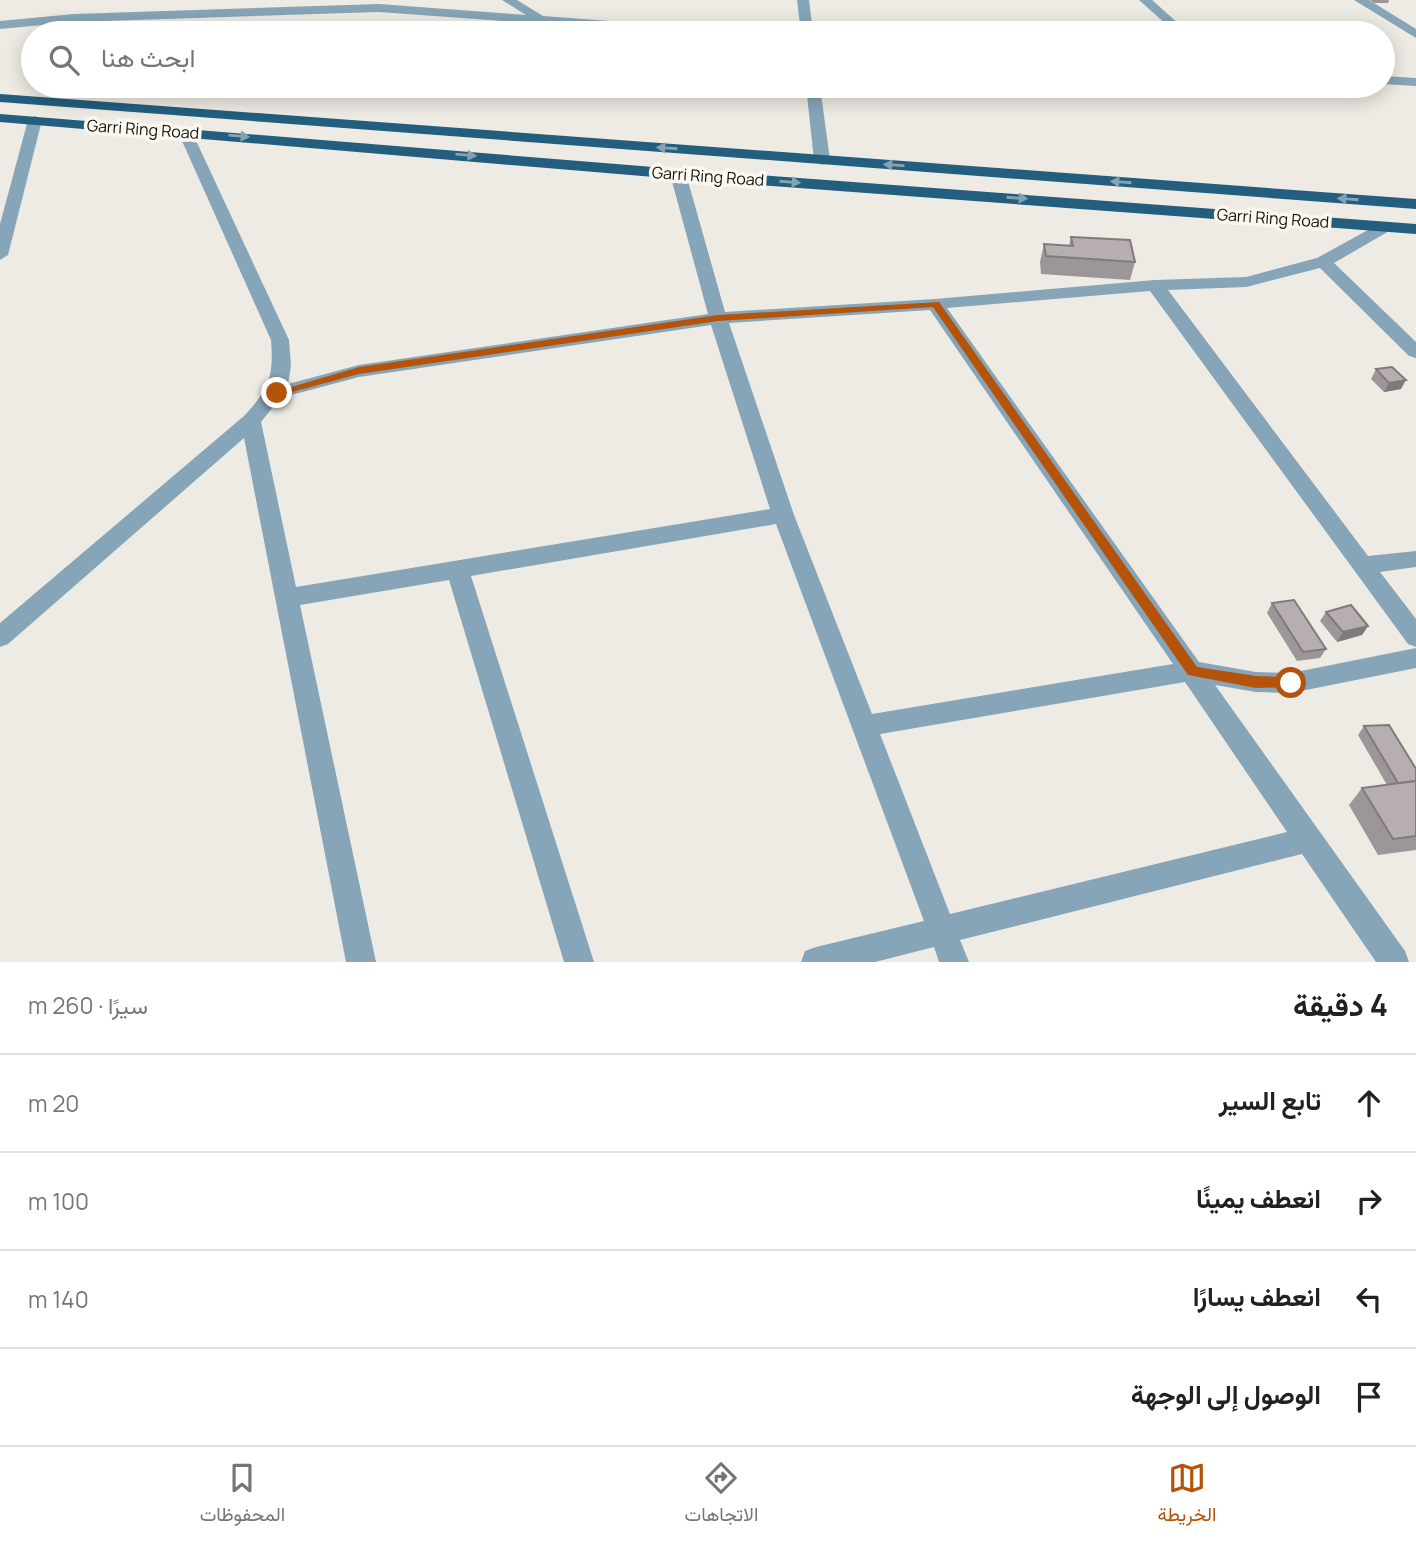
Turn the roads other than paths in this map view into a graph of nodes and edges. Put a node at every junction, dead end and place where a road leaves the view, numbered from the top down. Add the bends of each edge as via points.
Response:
1 (509, 0) edge
2 (803, 0) edge
3 (1144, 0) edge
4 (1360, 0) edge
5 (545, 20) junction
6 (42, 21) edge
7 (558, 21) edge
8 (806, 21) edge
9 (1169, 21) edge
10 (1395, 21) edge
11 (1395, 21) edge
12 (21, 23) edge
13 (0, 25) edge
14 (1416, 34) edge
15 (1395, 81) edge
16 (1416, 82) edge
17 (0, 98) edge
18 (814, 98) edge
19 (0, 118) edge
20 (35, 120) junction
21 (185, 132) junction
22 (822, 160) junction
23 (678, 174) junction
24 (1416, 204) edge
25 (1385, 227) junction
26 (1416, 229) edge
27 (0, 255) edge
28 (1323, 262) junction
29 (1155, 285) junction
30 (935, 304) junction
31 (718, 318) junction
32 (1416, 352) edge
33 (277, 393) junction
34 (251, 421) junction
35 (783, 515) junction
36 (1416, 559) edge
37 (1363, 565) junction
38 (457, 569) junction
39 (287, 598) junction
40 (0, 637) edge
41 (1416, 637) edge
42 (1416, 658) edge
43 (1193, 671) junction
44 (863, 726) junction
45 (1310, 839) junction
46 (942, 933) junction
47 (361, 962) edge
48 (579, 962) edge
49 (816, 962) edge
50 (954, 962) edge
51 (1394, 962) edge

1 - 5 street
2 - 8 street
3 - 9 street
4 - 10 street
5 - 6 street via 379,8
5 - 7 street
11 - 14 street
12 - 13 street
15 - 16 street
22 -> 17 highway, Garri Ring Road
18 - 22 street
19 - 20 highway, Garri Ring Road
20 - 21 highway, Garri Ring Road
20 - 27 street
21 -> 23 highway, Garri Ring Road
21 - 33 street via 280,340 283,363
24 -> 22 highway, Garri Ring Road
23 -> 25 highway, Garri Ring Road
23 - 31 street
25 - 26 highway, Garri Ring Road
25 - 28 street
28 - 29 street via 1246,282
28 - 32 street
29 - 30 street
29 - 37 street
30 - 31 street
30 - 43 street
31 - 33 street via 359,371
31 - 35 street
33 - 34 street
34 - 39 street
34 - 40 street
35 - 38 street
35 - 44 street
36 - 37 street
37 - 41 street
38 - 39 street
38 - 48 street
39 - 47 street
42 - 43 street via 1291,683
43 - 44 street
43 - 45 street
44 - 46 street
45 - 46 street
45 - 51 street
46 - 49 street
46 - 50 street

